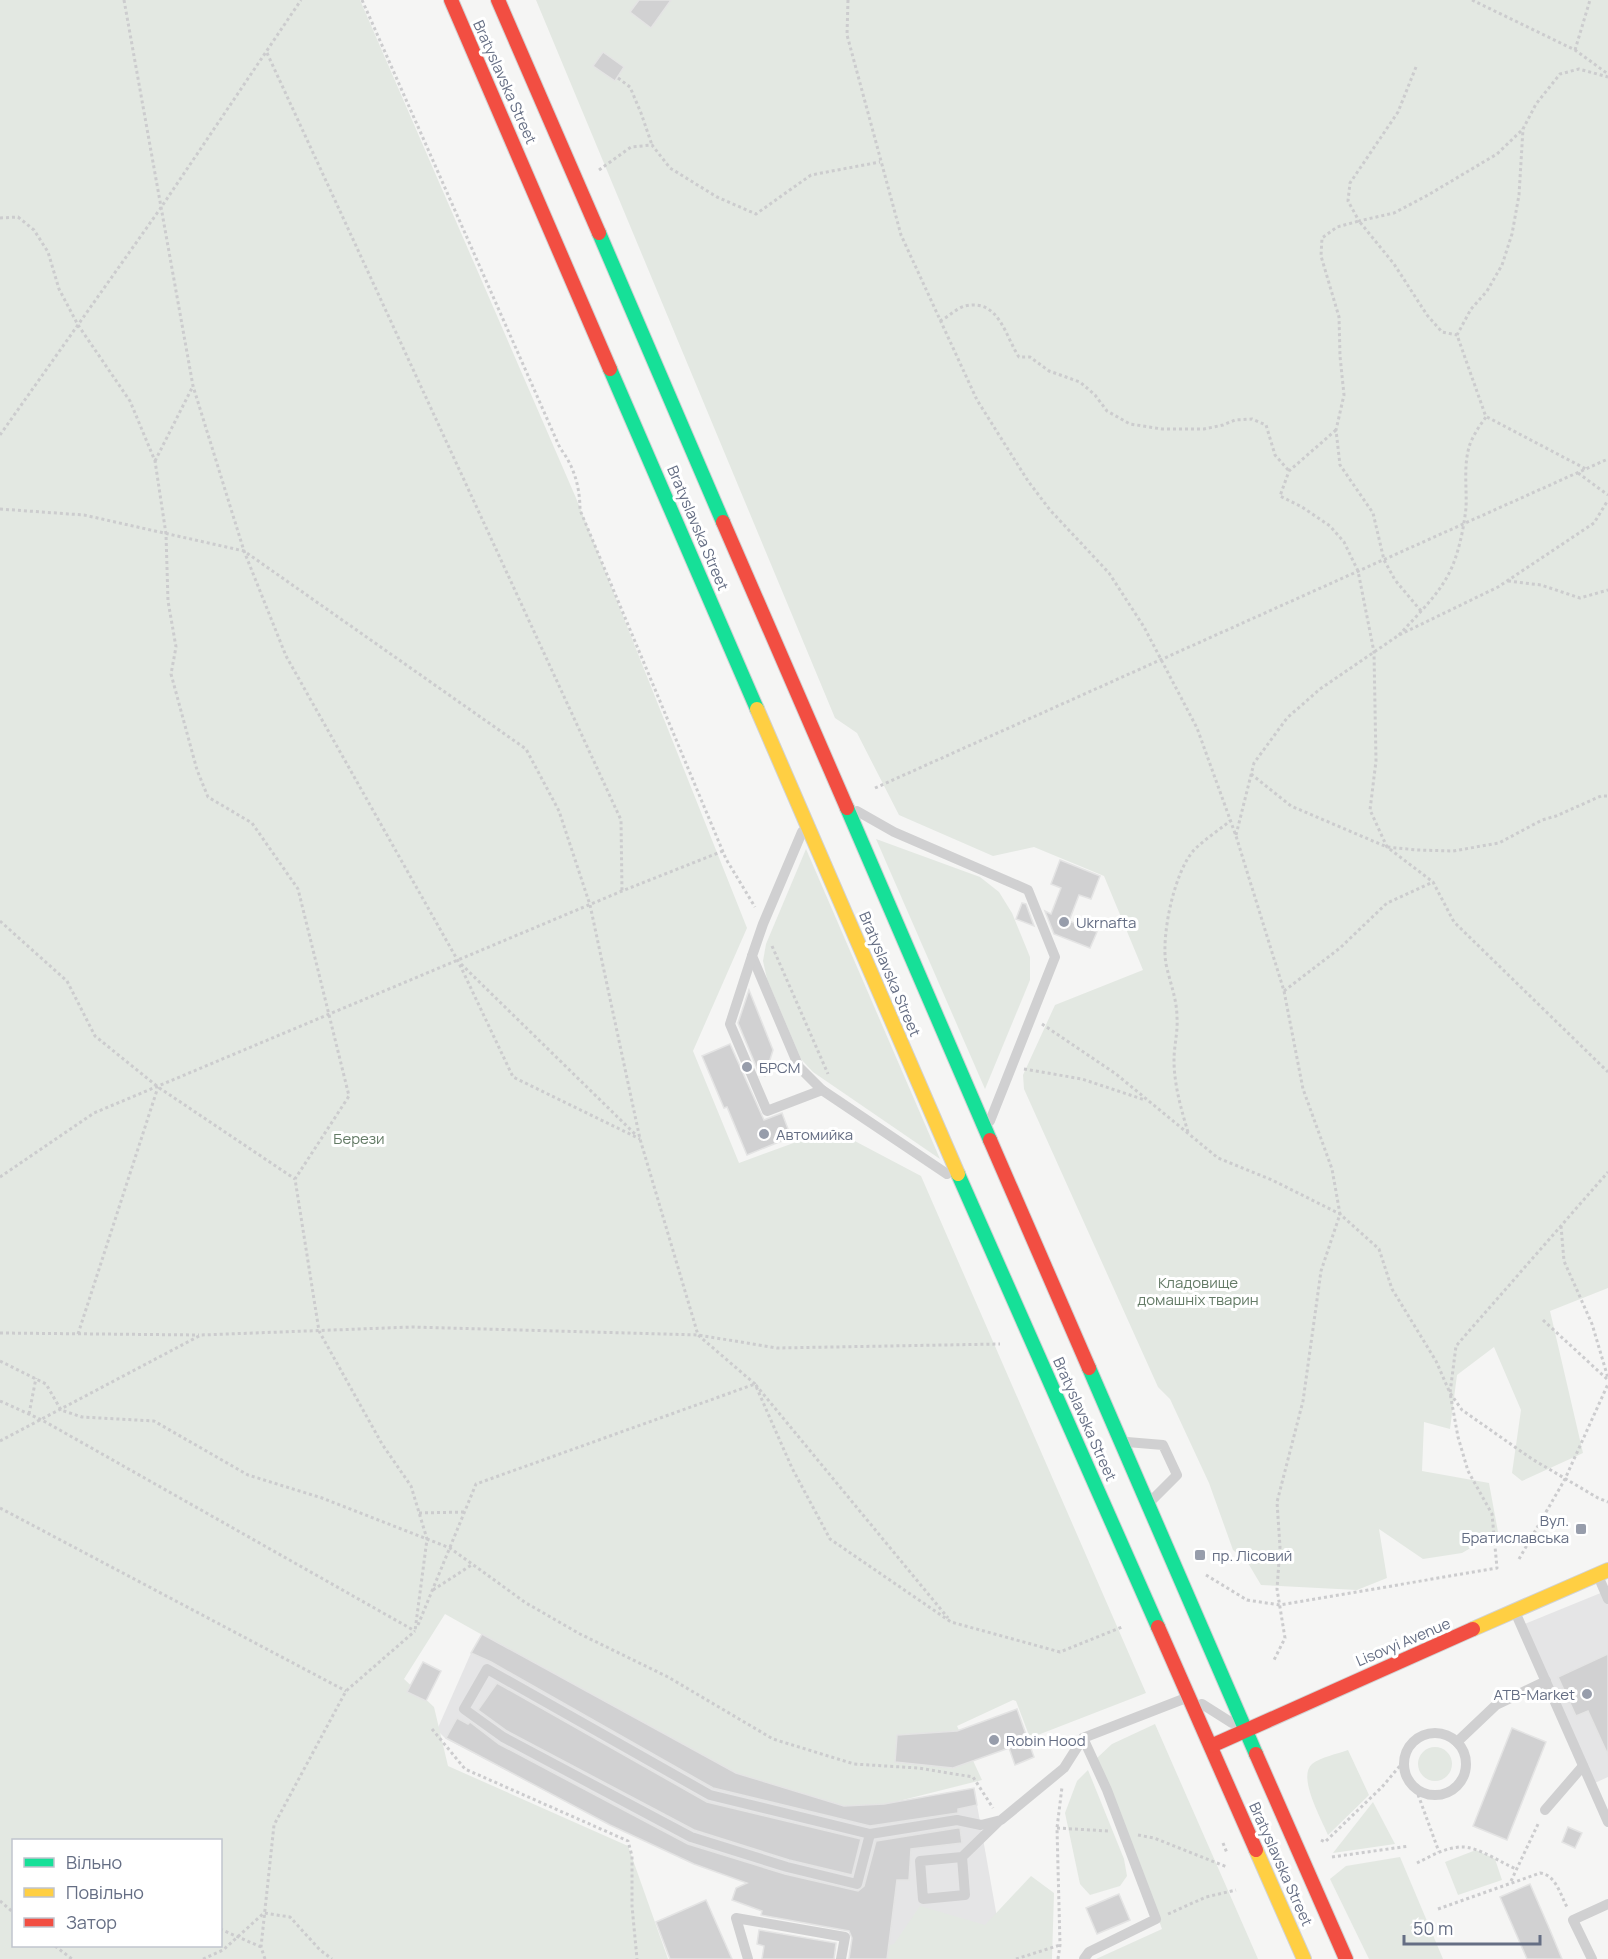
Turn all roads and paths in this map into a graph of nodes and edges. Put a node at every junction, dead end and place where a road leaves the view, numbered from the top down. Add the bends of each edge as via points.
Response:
1 (124, 0) edge
2 (301, 0) edge
3 (362, 0) edge
4 (452, 0) edge
5 (498, 0) edge
6 (848, 0) edge
7 (1472, 0) edge
8 (1590, 0) edge
9 (1575, 50) junction
10 (267, 53) junction
11 (1416, 67) dead end
12 (1608, 75) edge
13 (618, 78) dead end
14 (1523, 129) junction
15 (652, 145) junction
16 (880, 162) junction
17 (593, 175) dead end
18 (160, 209) junction
19 (0, 218) edge
20 (1359, 221) junction
21 (940, 321) junction
22 (78, 325) junction
23 (1457, 335) junction
24 (193, 386) junction
25 (1486, 417) junction
26 (1336, 430) junction
27 (0, 435) edge
28 (1608, 459) edge
29 (154, 461) junction
30 (1586, 469) junction
31 (1289, 471) junction
32 (1578, 473) junction
33 (1608, 495) edge
34 (1608, 500) edge
35 (0, 509) edge
36 (1463, 525) junction
37 (166, 534) junction
38 (244, 551) junction
39 (1384, 560) junction
40 (1358, 571) junction
41 (1506, 581) junction
42 (1608, 590) edge
43 (1420, 611) junction
44 (1399, 635) junction
45 (1374, 652) junction
46 (1162, 660) junction
47 (1251, 774) junction
48 (875, 788) dead end
49 (1608, 796) edge
50 (848, 806) junction
51 (807, 821) junction
52 (1230, 821) junction
53 (1236, 836) junction
54 (1387, 847) junction
55 (723, 851) junction
56 (1433, 882) junction
57 (622, 891) junction
58 (590, 905) junction
59 (757, 912) dead end
60 (0, 921) edge
61 (769, 938) dead end
62 (752, 956) junction
63 (458, 961) junction
64 (1284, 991) junction
65 (328, 1015) junction
66 (1031, 1016) junction
67 (1011, 1066) junction
68 (1608, 1072) edge
69 (828, 1075) dead end
70 (158, 1086) junction
71 (822, 1090) junction
72 (1148, 1101) junction
73 (987, 1129) junction
74 (1188, 1133) junction
75 (640, 1139) junction
76 (1608, 1172) edge
77 (0, 1177) edge
78 (295, 1179) junction
79 (963, 1185) junction
80 (1340, 1214) junction
81 (1561, 1226) junction
82 (1543, 1320) dead end
83 (319, 1331) junction
84 (0, 1333) edge
85 (78, 1334) junction
86 (201, 1335) junction
87 (698, 1335) junction
88 (1000, 1344) dead end
89 (0, 1361) edge
90 (36, 1378) junction
91 (1608, 1381) edge
92 (755, 1384) junction
93 (1450, 1393) junction
94 (0, 1401) edge
95 (61, 1410) junction
96 (29, 1414) junction
97 (42, 1420) junction
98 (0, 1441) edge
99 (1120, 1442) junction
100 (1565, 1479) junction
101 (1608, 1502) edge
102 (1147, 1504) junction
103 (0, 1508) edge
104 (465, 1512) junction
105 (419, 1513) junction
106 (427, 1539) junction
107 (450, 1548) junction
108 (1519, 1559) dead end
109 (473, 1564) junction
110 (1603, 1573) edge
111 (1204, 1574) dead end
112 (432, 1591) junction
113 (1608, 1599) edge
114 (1280, 1605) junction
115 (1515, 1611) junction
116 (951, 1622) junction
117 (1122, 1627) dead end
118 (415, 1631) junction
119 (1274, 1660) dead end
120 (1546, 1681) junction
121 (346, 1691) junction
122 (1188, 1696) junction
123 (432, 1729) dead end
124 (1245, 1730) junction
125 (1083, 1738) junction
126 (1457, 1742) junction
127 (1211, 1746) junction
128 (1404, 1761) junction
129 (1583, 1766) junction
130 (1064, 1768) junction
131 (1416, 1789) junction
132 (1545, 1810) joint
133 (1001, 1820) junction
134 (1608, 1821) edge
135 (870, 1834) junction
136 (1319, 1840) dead end
137 (1409, 1846) dead end
138 (1439, 1852) junction
139 (962, 1857) junction
140 (1332, 1857) dead end
141 (1417, 1863) dead end
142 (1516, 1869) junction
143 (1511, 1882) junction
144 (1236, 1890) dead end
145 (0, 1901) edge
146 (1608, 1904) edge
147 (1438, 1909) dead end
148 (12, 1911) edge
149 (264, 1913) junction
150 (1156, 1919) junction
151 (1573, 1920) junction
152 (222, 1930) edge
153 (237, 1936) junction
154 (1296, 1942) junction
155 (1060, 1945) junction
156 (56, 1947) edge
157 (261, 1947) junction
158 (72, 1959) edge
159 (203, 1959) edge
160 (265, 1959) edge
161 (332, 1959) edge
162 (637, 1959) edge
163 (748, 1959) edge
164 (841, 1959) edge
165 (1016, 1959) edge
166 (1058, 1959) edge
167 (1084, 1959) edge
168 (1291, 1959) edge
169 (1304, 1959) edge
170 (1346, 1959) edge
171 (1592, 1959) edge

1 - 18 path
2 - 10 path
3 - 55 path via 560,448 569,460 580,510
4 - 51 main road, Bratyslavska Street
5 - 50 main road, Bratyslavska Street
6 - 16 path via 847,35
7 - 9 path
8 - 9 path
9 - 12 path
10 - 18 path
10 - 57 path via 621,820
11 - 20 path via 1398,112 1350,183 1348,201
12 - 14 path via 1579,69 1560,74 1548,86
13 - 15 path via 630,87
14 - 20 path via 1497,153 1428,195 1394,213
14 - 23 path via 1520,195 1512,234 1502,265
15 - 16 path via 670,168 717,197 756,214 811,175
15 - 17 path via 631,147
16 - 21 path via 901,235
18 - 22 path
18 - 24 path
19 - 22 path via 18,217 34,230 48,252 59,289
20 - 23 path via 1394,264 1427,315 1442,332
20 - 26 path via 1337,227 1322,238 1321,256 1339,317 1344,394
21 - 31 path via 962,307 978,305 994,312 1019,357 1030,357 1049,371 1080,382 1107,411 1130,424 1204,429 1235,420 1258,421 1266,425 1275,455
21 - 46 path via 978,400 1028,481 1109,573
22 - 27 path
22 - 29 path via 130,401
23 - 25 path
24 - 29 path
24 - 38 path
25 - 30 path
25 - 36 path via 1470,444
26 - 31 path
26 - 39 path via 1340,465 1373,513
28 - 30 path
29 - 37 path
30 - 32 path
31 - 40 path via 1280,496 1330,526 1344,542
32 - 33 path
32 - 36 path
34 - 41 path via 1594,523
35 - 37 path via 84,515
36 - 39 path
36 - 43 path via 1454,562 1444,582
37 - 38 path
37 - 65 path via 168,601 176,646 171,674 197,770 208,797 252,823 298,889
38 - 58 path via 526,749 559,811
38 - 63 path via 286,656
39 - 40 path
39 - 43 path
40 - 45 path
40 - 46 path
41 - 42 path via 1541,585 1580,598
41 - 44 path
43 - 44 path
44 - 45 path
45 - 47 path via 1320,689 1287,718 1254,763
45 - 54 path via 1376,761 1370,810
46 - 48 path
46 - 52 path via 1197,728
47 - 53 path
47 - 54 path via 1291,806
49 - 54 path via 1542,820 1499,843 1453,851
50 - 66 lane via 894,832 1028,890 1055,957
50 - 73 main road, Bratyslavska Street
51 - 62 lane
51 - 79 main road, Bratyslavska Street
52 - 53 path
52 - 74 path via 1194,850 1184,865 1168,919 1166,963 1178,1018 1174,1060
53 - 64 path
54 - 56 path
55 - 57 path
55 - 59 path
56 - 64 path via 1387,903 1340,948
56 - 68 path via 1454,922
57 - 58 path
58 - 63 path
58 - 75 path
60 - 70 path via 67,981 95,1036
61 - 69 path
62 - 71 lane via 799,1067
62 - 71 lane via 730,1024 767,1111
63 - 65 path
63 - 75 path
63 - 75 path via 513,1077
64 - 80 path via 1303,1089 1332,1169
65 - 70 path
65 - 78 path via 349,1096
66 - 67 lane
66 - 72 path via 1116,1074
67 - 72 path via 1082,1079
67 - 73 lane
70 - 77 path via 94,1113
70 - 78 path
70 - 85 path
71 - 79 lane
72 - 74 path
73 - 99 main road, Bratyslavska Street
74 - 80 path via 1218,1158
75 - 87 path
76 - 81 path
78 - 83 path
79 - 122 main road, Bratyslavska Street
80 - 93 path via 1379,1248 1392,1289 1436,1361
80 - 114 path via 1321,1271 1303,1401 1277,1502
81 - 91 path via 1564,1261 1592,1324
81 - 93 path via 1456,1346
82 - 91 path
83 - 86 path
83 - 87 path via 412,1327
83 - 105 path via 382,1444 411,1486
84 - 85 path
85 - 86 path
86 - 95 path
87 - 88 path via 777,1348
87 - 92 path
89 - 90 path
90 - 95 path via 46,1384
90 - 96 path
91 - 100 path
92 - 104 path via 476,1484
92 - 116 path
92 - 116 path via 792,1468 830,1539
93 - 100 path via 1462,1410
93 - 114 path via 1468,1471 1492,1514 1497,1568
94 - 96 path
95 - 97 path
95 - 106 path via 82,1417 154,1421 248,1475 322,1498
96 - 97 path
97 - 98 path
97 - 118 path
99 - 102 main road, Bratyslavska Street
99 - 102 lane via 1163,1445 1178,1475
100 - 101 path
100 - 108 path
102 - 124 main road, Bratyslavska Street
103 - 121 path
104 - 105 path
104 - 107 path
105 - 106 path
106 - 107 path
106 - 118 path
107 - 109 path
107 - 112 path
109 - 112 path
109 - 133 path via 526,1603 668,1677 773,1739 854,1764 973,1777
110 - 113 lane
110 - 115 main road, Lisovyi Avenue
111 - 114 path via 1247,1600
112 - 118 path
114 - 119 path via 1285,1638
115 - 120 lane
115 - 124 main road, Lisovyi Avenue
116 - 117 path via 1060,1653
118 - 121 path
120 - 126 lane via 1496,1705
120 - 129 lane
121 - 149 path via 274,1825
122 - 124 lane
122 - 125 lane
122 - 127 main road, Bratyslavska Street
123 - 162 path via 465,1769 628,1841
124 - 127 main road, Lisovyi Avenue
124 - 170 main road, Bratyslavska Street
125 - 130 lane
125 - 150 lane
126 - 128 lane via 1440,1734 1420,1737 1412,1743
126 - 131 lane via 1463,1751 1466,1771 1455,1789 1435,1796
127 - 154 main road, Bratyslavska Street
128 - 131 lane via 1405,1772
128 - 136 path via 1326,1842
129 - 132 lane
129 - 134 lane
130 - 133 lane
130 - 155 path via 1057,1828
131 - 138 path
132 - 142 path
133 - 135 lane via 981,1825 957,1820
133 - 139 lane
135 - 135 lane via 710,1795 487,1670 464,1709 503,1737 691,1837 787,1867 857,1884
137 - 140 path
138 - 141 path
138 - 142 path via 1463,1846
139 - 139 lane via 920,1861 923,1899 965,1895
142 - 143 path
143 - 147 path
143 - 151 path via 1532,1874 1547,1874
144 - 150 path via 1206,1897
145 - 148 path
146 - 151 lane
149 - 153 path
149 - 157 path
149 - 161 path via 290,1917
150 - 167 lane via 1089,1952
151 - 171 lane
152 - 153 path
153 - 157 path
153 - 159 path via 223,1950
154 - 168 lane
154 - 169 main road, Bratyslavska Street
155 - 165 path
155 - 166 path
156 - 158 path
157 - 160 path
163 - 164 lane via 736,1918 845,1936

